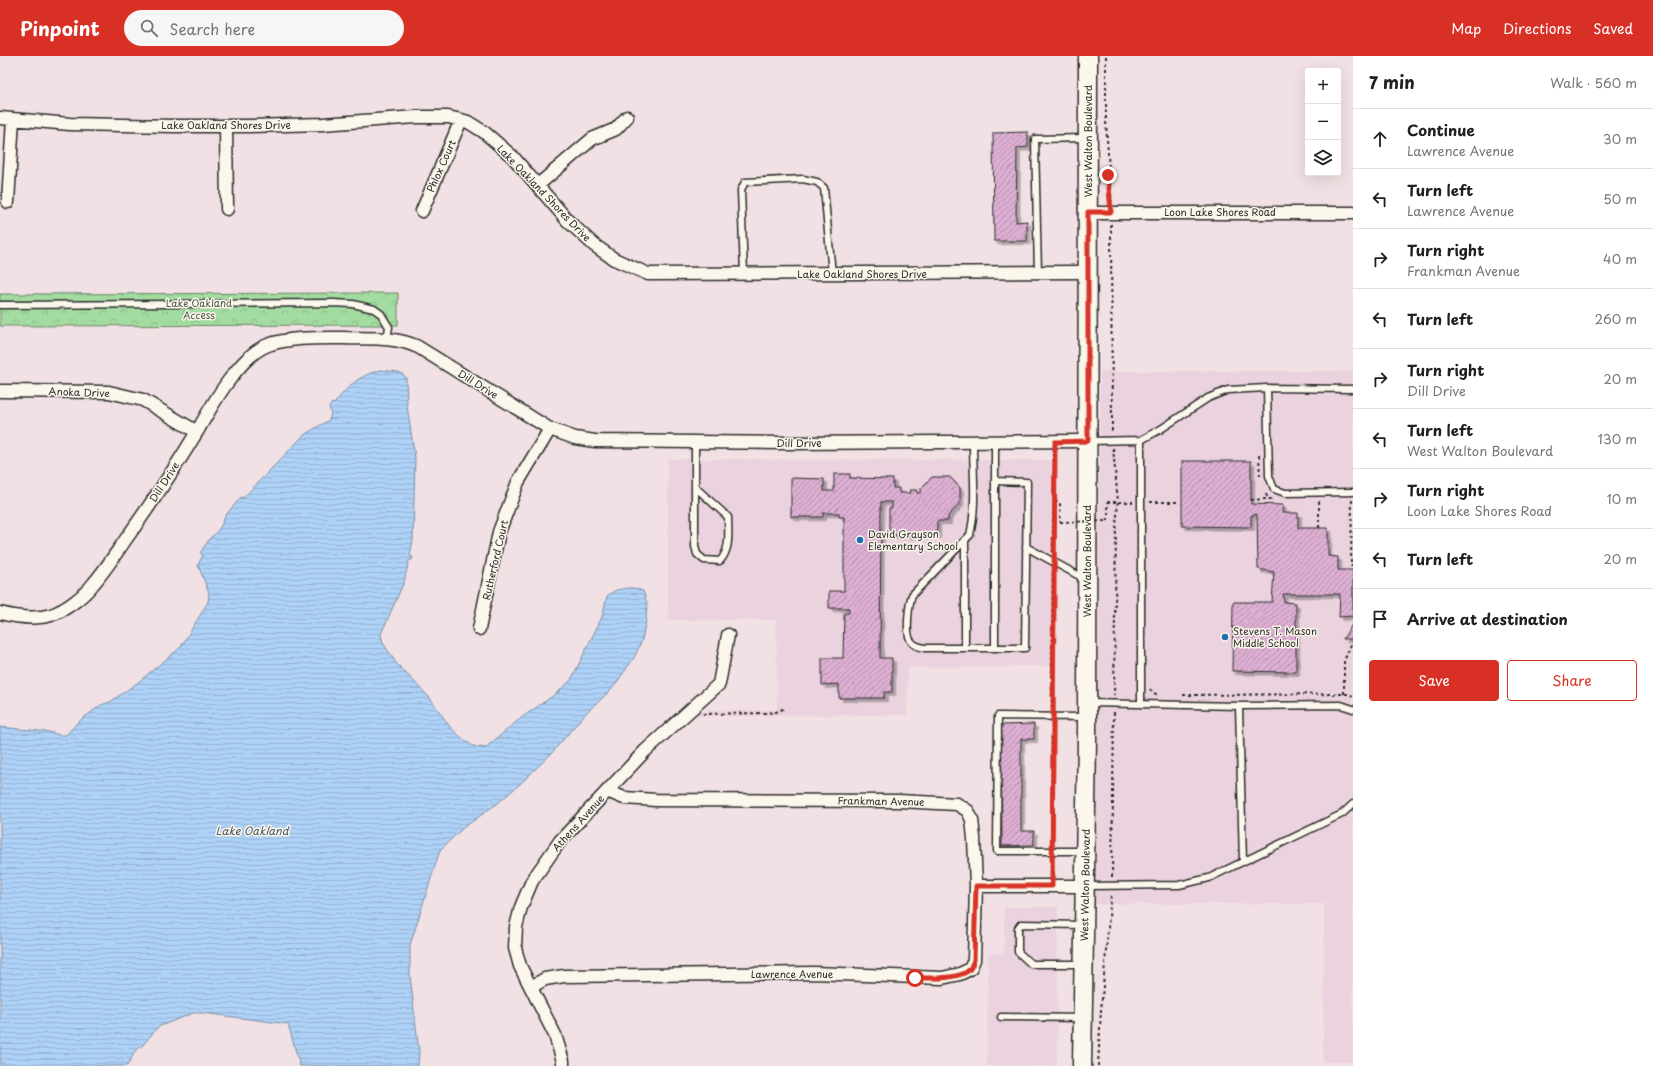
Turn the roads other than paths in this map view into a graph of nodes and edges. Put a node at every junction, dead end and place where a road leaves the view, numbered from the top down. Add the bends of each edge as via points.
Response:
1 (1088, 56) edge
2 (627, 117) dead end
3 (0, 118) edge
4 (13, 120) junction
5 (461, 120) junction
6 (226, 126) junction
7 (1088, 138) junction
8 (538, 185) junction
9 (8, 202) dead end
10 (227, 209) dead end
11 (422, 211) dead end
12 (1088, 212) junction
13 (1353, 213) edge
14 (1038, 272) junction
15 (1088, 272) junction
16 (744, 274) junction
17 (832, 274) junction
18 (0, 306) edge
19 (387, 340) junction
20 (1267, 388) junction
21 (1353, 389) edge
22 (0, 391) edge
23 (550, 429) junction
24 (197, 432) junction
25 (1141, 440) junction
26 (1088, 441) junction
27 (973, 442) junction
28 (995, 442) junction
29 (695, 443) junction
30 (995, 481) junction
31 (695, 487) junction
32 (1353, 492) edge
33 (965, 541) junction
34 (1026, 547) junction
35 (1087, 581) junction
36 (0, 613) edge
37 (479, 629) dead end
38 (728, 636) dead end
39 (965, 648) junction
40 (995, 648) junction
41 (1141, 704) junction
42 (1239, 706) junction
43 (1353, 709) edge
44 (1087, 710) junction
45 (606, 791) junction
46 (1353, 804) edge
47 (1086, 851) junction
48 (1243, 862) junction
49 (976, 886) junction
50 (1085, 886) junction
51 (1085, 925) junction
52 (1085, 964) junction
53 (531, 987) junction
54 (1001, 1017) dead end
55 (1083, 1018) junction
56 (563, 1066) edge
57 (1082, 1066) edge

1 - 7 main road, West Walton Boulevard
2 - 8 street via 616,129 592,139
3 - 4 street, Lake Oakland Shores Drive
4 - 6 street, Lake Oakland Shores Drive via 70,124
4 - 9 street
5 - 6 street, Lake Oakland Shores Drive via 448,117 416,117 323,124
5 - 8 street, Lake Oakland Shores Drive via 484,132 513,157
5 - 11 street, Phlox Court
6 - 10 street
7 - 12 main road, West Walton Boulevard
7 - 14 lane via 1035,139
8 - 16 street, Lake Oakland Shores Drive via 568,221 594,245 614,259 648,274
12 - 13 street, Loon Lake Shores Road
12 - 15 main road, West Walton Boulevard
14 - 15 street, Lake Oakland Shores Drive
14 - 17 street, Lake Oakland Shores Drive
15 - 26 main road, West Walton Boulevard
16 - 17 street, Lake Oakland Shores Drive
16 - 17 lane via 741,190 745,182 803,179 817,182 824,188
18 - 19 lane via 353,304 374,309 381,314 388,327
19 - 23 street, Dill Drive via 418,347
19 - 24 street, Dill Drive via 308,339 268,345 245,361 218,394
20 - 21 lane
20 - 25 lane via 1228,390 1208,398
20 - 32 lane via 1269,476 1274,489 1286,493
22 - 24 street, Anoka Drive via 109,392 143,400
23 - 29 street, Dill Drive via 575,438 595,441
23 - 37 street, Rutherford Court via 518,482 499,532
24 - 36 street, Dill Drive via 143,515 94,584 81,596 51,615 35,618
25 - 26 lane
25 - 41 lane
26 - 28 street, Dill Drive
26 - 35 main road, West Walton Boulevard
27 - 28 street, Dill Drive
27 - 29 street, Dill Drive
27 - 33 lane via 972,526
28 - 30 lane
29 - 31 lane
30 - 34 lane via 1027,482
30 - 40 lane
31 - 31 lane via 697,554 704,560 720,561 728,548 728,517
33 - 39 lane
33 - 39 lane via 912,595 908,634 910,641 925,648
34 - 35 lane
34 - 40 lane via 1025,648
35 - 44 main road, West Walton Boulevard
38 - 45 street, Athens Avenue via 719,684
39 - 40 lane
41 - 42 lane
41 - 44 lane via 1114,704
42 - 43 lane via 1341,705
42 - 48 lane
44 - 47 main road, West Walton Boulevard
44 - 47 lane via 1052,717 998,716 997,843 997,851
45 - 49 street, Frankman Avenue via 624,798 656,800 899,801 957,804 968,811 972,820
45 - 53 street, Athens Avenue via 560,841 532,881 520,907 515,948 520,966
46 - 48 lane via 1342,814
47 - 50 main road, West Walton Boulevard
48 - 50 lane via 1209,878 1178,885
49 - 50 street
49 - 53 street, Lawrence Avenue via 974,960 970,969 960,974 942,978 814,973 564,976 545,980
50 - 51 main road, West Walton Boulevard
51 - 52 main road, West Walton Boulevard
51 - 52 lane via 1021,924 1018,928 1018,952 1031,964
52 - 55 main road, West Walton Boulevard
53 - 56 street, Athens Avenue via 555,1035
54 - 55 lane
55 - 57 main road, West Walton Boulevard

